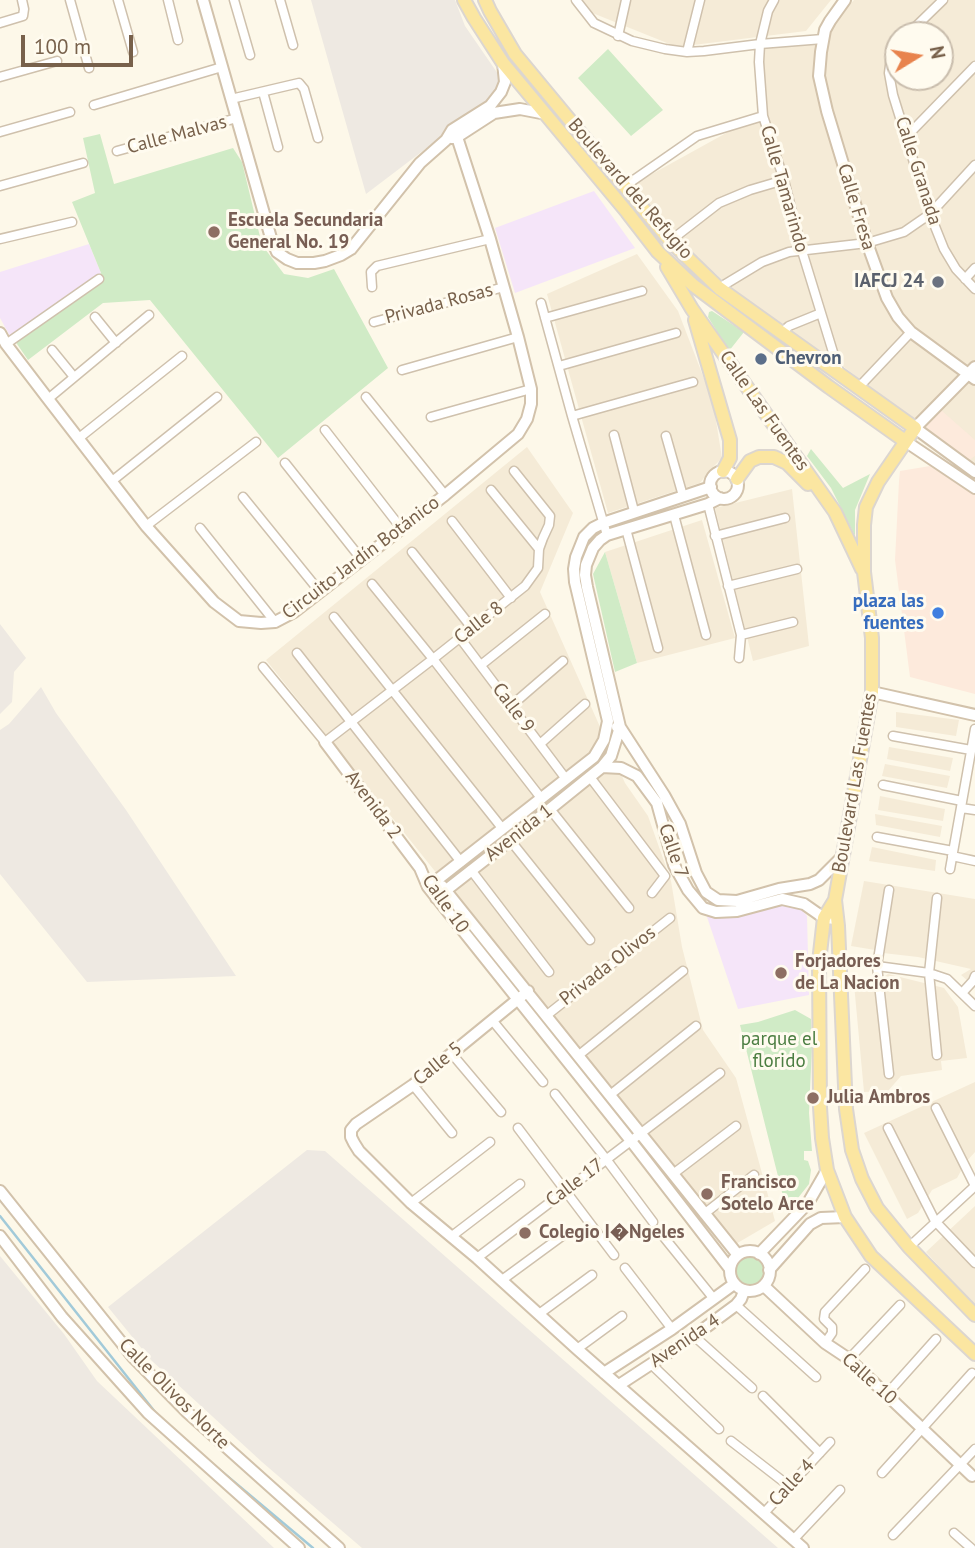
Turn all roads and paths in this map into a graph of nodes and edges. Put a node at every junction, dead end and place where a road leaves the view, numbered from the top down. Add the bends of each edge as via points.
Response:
1 (22, 0) edge
2 (70, 0) edge
3 (118, 0) edge
4 (167, 0) edge
5 (203, 0) edge
6 (234, 0) edge
7 (280, 0) edge
8 (464, 0) edge
9 (485, 0) edge
10 (576, 0) edge
11 (626, 0) edge
12 (700, 0) edge
13 (774, 0) edge
14 (845, 0) edge
15 (943, 0) edge
16 (921, 21) edge
17 (0, 23) edge
18 (618, 36) junction
19 (823, 39) junction
20 (178, 40) dead end
21 (760, 44) junction
22 (293, 45) dead end
23 (133, 52) dead end
24 (687, 52) junction
25 (250, 55) dead end
26 (57, 61) dead end
27 (503, 63) junction
28 (975, 66) edge
29 (222, 67) junction
30 (89, 68) dead end
31 (0, 77) edge
32 (892, 91) edge
33 (263, 92) junction
34 (231, 99) junction
35 (94, 105) dead end
36 (492, 109) junction
37 (70, 112) dead end
38 (546, 114) junction
39 (763, 116) junction
40 (237, 118) junction
41 (0, 132) edge
42 (452, 136) junction
43 (906, 136) junction
44 (318, 138) dead end
45 (278, 147) dead end
46 (117, 151) dead end
47 (83, 163) dead end
48 (975, 165) edge
49 (784, 180) junction
50 (0, 186) edge
51 (625, 186) junction
52 (930, 214) junction
53 (72, 222) dead end
54 (0, 239) edge
55 (490, 239) junction
56 (670, 241) junction
57 (867, 243) junction
58 (802, 251) junction
59 (658, 252) junction
60 (975, 268) edge
61 (99, 279) dead end
62 (965, 279) junction
63 (372, 287) dead end
64 (504, 287) junction
65 (719, 288) junction
66 (975, 289) edge
67 (642, 291) dead end
68 (541, 303) dead end
69 (692, 309) junction
70 (821, 313) junction
71 (149, 315) dead end
72 (95, 317) dead end
73 (545, 318) junction
74 (374, 322) dead end
75 (911, 332) junction
76 (0, 333) edge
77 (676, 333) dead end
78 (781, 333) junction
79 (518, 338) junction
80 (116, 343) junction
81 (6, 344) junction
82 (776, 348) junction
83 (52, 350) dead end
84 (182, 356) dead end
85 (826, 365) junction
86 (559, 366) junction
87 (402, 370) dead end
88 (973, 373) edge
89 (840, 375) junction
90 (74, 377) junction
91 (694, 382) dead end
92 (531, 388) junction
93 (858, 388) junction
94 (217, 397) dead end
95 (366, 397) dead end
96 (48, 399) junction
97 (431, 416) dead end
98 (572, 416) junction
99 (915, 428) junction
100 (325, 430) dead end
101 (614, 435) dead end
102 (666, 436) dead end
103 (79, 438) junction
104 (905, 440) junction
105 (257, 442) dead end
106 (285, 464) dead end
107 (974, 470) edge
108 (514, 471) dead end
109 (723, 471) junction
110 (737, 479) junction
111 (112, 481) junction
112 (711, 487) junction
113 (975, 488) edge
114 (491, 489) dead end
115 (444, 495) junction
116 (683, 496) junction
117 (243, 497) dead end
118 (720, 498) junction
119 (708, 505) junction
120 (634, 511) junction
121 (835, 512) junction
122 (674, 515) junction
123 (786, 518) dead end
124 (452, 521) dead end
125 (603, 523) junction
126 (146, 526) junction
127 (200, 528) dead end
128 (401, 528) junction
129 (626, 530) junction
130 (607, 535) junction
131 (715, 536) junction
132 (539, 549) junction
133 (412, 552) dead end
134 (362, 560) junction
135 (797, 569) dead end
136 (864, 572) junction
137 (372, 584) dead end
138 (728, 586) junction
139 (320, 592) junction
140 (511, 598) junction
141 (545, 614) dead end
142 (334, 617) dead end
143 (275, 622) junction
144 (793, 622) dead end
145 (472, 628) junction
146 (706, 635) dead end
147 (741, 635) junction
148 (460, 638) junction
149 (658, 648) dead end
150 (297, 653) dead end
151 (433, 659) junction
152 (739, 659) dead end
153 (563, 661) dead end
154 (481, 665) junction
155 (263, 667) dead end
156 (392, 690) junction
157 (872, 692) junction
158 (585, 704) dead end
159 (512, 705) junction
160 (975, 715) edge
161 (352, 721) junction
162 (607, 725) junction
163 (620, 727) junction
164 (975, 729) edge
165 (893, 736) dead end
166 (325, 743) junction
167 (540, 744) junction
168 (972, 754) edge
169 (602, 767) junction
170 (590, 776) junction
171 (566, 779) junction
172 (883, 785) dead end
173 (541, 799) junction
174 (962, 804) junction
175 (530, 807) junction
176 (550, 809) junction
177 (975, 810) edge
178 (538, 819) junction
179 (502, 828) junction
180 (877, 836) dead end
181 (510, 840) junction
182 (953, 854) junction
183 (841, 858) junction
184 (975, 861) edge
185 (461, 862) junction
186 (420, 867) joint
187 (950, 869) dead end
188 (471, 870) junction
189 (433, 883) junction
190 (446, 890) junction
191 (889, 890) dead end
192 (652, 893) dead end
193 (780, 894) junction
194 (436, 898) junction
195 (937, 898) dead end
196 (629, 908) dead end
197 (670, 918) dead end
198 (831, 919) junction
199 (590, 940) dead end
200 (877, 966) junction
201 (683, 971) dead end
202 (549, 972) dead end
203 (929, 973) junction
204 (975, 976) edge
205 (528, 991) junction
206 (962, 993) junction
207 (517, 999) junction
208 (975, 1006) edge
209 (547, 1015) junction
210 (492, 1020) junction
211 (696, 1026) dead end
212 (452, 1054) junction
213 (579, 1055) junction
214 (937, 1055) dead end
215 (720, 1073) dead end
216 (889, 1074) dead end
217 (543, 1082) dead end
218 (413, 1085) junction
219 (555, 1094) dead end
220 (610, 1095) junction
221 (936, 1108) dead end
222 (501, 1112) dead end
223 (736, 1126) dead end
224 (518, 1128) dead end
225 (888, 1128) dead end
226 (452, 1133) dead end
227 (635, 1137) junction
228 (490, 1143) dead end
229 (606, 1159) junction
230 (827, 1170) junction
231 (673, 1174) junction
232 (754, 1175) dead end
233 (520, 1184) dead end
234 (975, 1186) edge
235 (565, 1190) junction
236 (0, 1191) edge
237 (411, 1203) junction
238 (704, 1214) junction
239 (845, 1217) junction
240 (936, 1221) junction
241 (653, 1222) dead end
242 (0, 1236) edge
243 (452, 1236) junction
244 (562, 1236) dead end
245 (663, 1236) dead end
246 (909, 1247) junction
247 (759, 1254) junction
248 (614, 1255) dead end
249 (738, 1255) junction
250 (477, 1258) junction
251 (975, 1263) edge
252 (625, 1268) dead end
253 (730, 1269) junction
254 (769, 1269) junction
255 (866, 1269) dead end
256 (592, 1275) dead end
257 (502, 1280) junction
258 (734, 1284) junction
259 (764, 1286) junction
260 (744, 1291) junction
261 (714, 1300) junction
262 (736, 1305) junction
263 (900, 1305) dead end
264 (539, 1314) junction
265 (975, 1315) edge
266 (622, 1316) dead end
267 (672, 1329) junction
268 (694, 1336) junction
269 (936, 1339) dead end
270 (825, 1343) junction
271 (577, 1349) junction
272 (975, 1354) edge
273 (849, 1359) junction
274 (651, 1364) junction
275 (604, 1373) junction
276 (972, 1373) dead end
277 (817, 1377) dead end
278 (619, 1385) junction
279 (752, 1388) dead end
280 (886, 1395) junction
281 (763, 1396) dead end
282 (719, 1429) dead end
283 (923, 1429) junction
284 (731, 1441) dead end
285 (830, 1442) dead end
286 (975, 1449) edge
287 (820, 1453) junction
288 (961, 1465) junction
289 (882, 1473) dead end
290 (972, 1476) dead end
291 (789, 1486) junction
292 (840, 1490) dead end
293 (764, 1513) junction
294 (954, 1533) dead end
295 (893, 1535) dead end
296 (793, 1540) junction
297 (299, 1548) edge
298 (339, 1548) edge
299 (803, 1548) edge
300 (971, 1548) edge

1 - 17 street via 23,16
2 - 30 street
3 - 23 street
4 - 20 street
5 - 29 street
6 - 25 street
7 - 22 street
8 - 27 main road, Boulevard del Refugio
9 - 51 main road, Boulevard del Refugio via 515,54
10 - 18 street via 594,23
11 - 18 street
12 - 24 street
13 - 21 street, Calle Tamarindo
14 - 19 street, Calle Fresa
15 - 16 street
18 - 24 street
19 - 21 street
19 - 57 street, Calle Fresa via 819,76 824,100
21 - 24 street
21 - 39 street, Calle Tamarindo
26 - 31 street
27 - 36 street via 505,82
27 - 38 main road, Boulevard del Refugio
28 - 43 street
29 - 34 street
29 - 35 street
32 - 43 street, Calle Granada
33 - 34 street
33 - 44 street via 302,85
33 - 45 street
34 - 40 street
36 - 38 street
36 - 42 street
37 - 41 street
38 - 59 main road, Boulevard del Refugio
39 - 49 street, Calle Tamarindo
39 - 51 street via 697,136
40 - 42 street via 271,238 278,252 296,263 314,263 352,249 420,163
40 - 46 street, Calle Malvas
42 - 55 street, Circuito Jardín Botánico
43 - 52 street, Calle Granada
47 - 50 street
48 - 52 street
49 - 56 street via 719,203
49 - 58 street, Calle Tamarindo
51 - 56 main road, Boulevard del Refugio
52 - 57 street via 904,232
52 - 62 street, Calle Granada via 944,249
53 - 54 street
55 - 63 street via 377,266 371,272
55 - 64 street, Circuito Jardín Botánico
56 - 65 main road, Boulevard del Refugio
57 - 58 street
57 - 75 street, Calle Fresa via 891,308
58 - 65 street via 762,262
58 - 70 street, Calle Tamarindo
59 - 69 main road, Calle Las Fuentes
59 - 82 main road, Boulevard del Refugio via 693,285
60 - 62 street
61 - 81 street
62 - 66 street, Calle Granada
64 - 74 street, Privada Rosas
64 - 79 street, Circuito Jardín Botánico
65 - 78 main road, Boulevard del Refugio
67 - 73 street
68 - 73 street
69 - 109 main road via 730,440 730,458
69 - 121 main road, Calle Las Fuentes
70 - 78 street
70 - 89 street, Calle Tamarindo
71 - 80 street
72 - 80 street
73 - 86 street
75 - 88 street, Calle Fresa
75 - 93 street
76 - 81 street, Circuito Jardín Botánico
77 - 86 street
78 - 85 main road, Boulevard del Refugio
79 - 87 street
79 - 92 street, Circuito Jardín Botánico
80 - 90 street
81 - 96 street, Circuito Jardín Botánico
82 - 85 main road
82 - 104 main road, Boulevard del Refugio
83 - 90 street
84 - 103 street
85 - 89 main road, Boulevard del Refugio
86 - 98 street
88 - 99 street
89 - 93 main road, Boulevard del Refugio
90 - 96 street
91 - 98 street
92 - 97 street
92 - 115 street, Circuito Jardín Botánico via 527,419 518,434
93 - 99 main road, Boulevard del Refugio
94 - 111 street
95 - 115 street
96 - 103 street, Circuito Jardín Botánico
98 - 125 street
99 - 104 main road, Boulevard Las Fuentes
99 - 107 street, Boulevard del Refugio
100 - 128 street
101 - 120 street
102 - 116 street
103 - 111 street, Circuito Jardín Botánico
104 - 113 street
104 - 136 main road, Boulevard Las Fuentes via 866,507
105 - 126 street
106 - 134 street
108 - 132 street, Calle 8 via 550,516
109 - 110 street
109 - 112 street via 713,478
110 - 118 street via 734,495
110 - 121 main road via 750,461 774,457 787,463
111 - 126 street, Circuito Jardín Botánico
112 - 116 street
112 - 118 street
114 - 132 street
115 - 128 street, Circuito Jardín Botánico
116 - 120 street
117 - 139 street
118 - 119 street
119 - 122 street
119 - 131 street
120 - 125 street
121 - 136 main road, Calle Las Fuentes
122 - 129 street
122 - 146 street
123 - 131 street
124 - 140 street
125 - 130 street
125 - 162 street via 584,537 574,569
126 - 143 street, Circuito Jardín Botánico via 214,602 239,621
127 - 143 street
128 - 134 street, Circuito Jardín Botánico
129 - 130 street
129 - 149 street
130 - 163 street, Calle 7 via 590,554 585,575
131 - 138 street
132 - 140 street, Calle 8 via 536,571
133 - 145 street
134 - 139 street, Circuito Jardín Botánico
135 - 138 street
136 - 157 main road, Boulevard Las Fuentes via 872,638
137 - 151 street
138 - 147 street
139 - 143 street, Circuito Jardín Botánico
140 - 145 street, Calle 8
141 - 154 street
142 - 156 street
144 - 147 street
145 - 148 street, Calle 8
147 - 152 street
148 - 151 street, Calle 8
148 - 154 street, Calle 9
150 - 161 street
151 - 156 street, Calle 8
151 - 173 street
153 - 159 street
154 - 159 street, Calle 9
155 - 166 street
156 - 161 street, Calle 8
156 - 179 street
157 - 160 street
157 - 183 main road, Boulevard Las Fuentes
158 - 167 street
159 - 167 street, Calle 9
161 - 166 street, Calle 8
161 - 185 street
162 - 163 street
162 - 171 street, Avenida 1 via 594,757
163 - 169 street via 611,756
163 - 193 street, Calle 7 via 680,824 706,892 718,900 737,901
164 - 168 street
165 - 168 street
166 - 186 street, Avenida 2
167 - 171 street, Calle 9
168 - 174 street
169 - 170 street, Avenida 1
169 - 193 street, Calle 7 via 621,768 637,776 657,803 674,865 703,908 737,911
170 - 176 street, Avenida 1
170 - 192 street via 665,876
171 - 173 street, Avenida 1
172 - 174 street
173 - 175 street, Avenida 1
174 - 177 street
174 - 182 street
175 - 178 street
175 - 179 street, Avenida 1
176 - 178 street, Avenida 1
176 - 196 street
178 - 181 street, Avenida 1
179 - 185 street, Avenida 1
180 - 182 street
181 - 188 street, Avenida 1
181 - 199 street
182 - 184 street
182 - 187 street
183 - 193 street, Calle 7 via 819,880
183 - 198 main road, Boulevard Las Fuentes
185 - 189 street, Avenida 1
186 - 189 street, Calle 10
188 - 190 street, Avenida 1
188 - 202 street
189 - 190 street, Calle 10
189 - 194 street, Calle 10
190 - 194 street, Avenida 1
190 - 205 street, Calle 10
191 - 200 street
193 - 198 street
194 - 207 street, Calle 10
195 - 203 street
197 - 209 street, Privada Olivos
198 - 230 main road via 819,962 820,1094
198 - 246 main road via 852,1150 877,1208
200 - 203 street
200 - 216 street
201 - 213 street
203 - 206 street via 947,979
203 - 214 street
204 - 206 street
205 - 207 street, Calle 5
205 - 209 street, Calle 10
206 - 208 street
207 - 210 street, Calle 5
207 - 227 street, Calle 10
209 - 213 street, Calle 10
210 - 212 street, Calle 5
210 - 217 street
211 - 220 street
212 - 218 street, Calle 5
212 - 222 street
213 - 220 street, Calle 10
215 - 227 street, Calle 17
218 - 226 street
218 - 237 street, Calle 5 via 351,1130 359,1151
219 - 229 street
220 - 227 street, Calle 10
221 - 234 street
223 - 231 street
224 - 235 street
225 - 240 street
227 - 229 street, Calle 17
227 - 231 street, Calle 10
227 - 253 street, Calle 10
228 - 237 street
229 - 235 street, Calle 17
229 - 241 street
230 - 239 main road
230 - 247 street via 808,1203
231 - 238 street, Calle 10
232 - 238 street
233 - 243 street
234 - 240 street
235 - 248 street
235 - 250 street, Calle 17
236 - 298 street, Calle Olivos Norte via 133,1357 187,1412
237 - 243 street
238 - 249 street, Calle 10
239 - 254 street via 821,1218 810,1224
239 - 272 main road via 871,1256
240 - 246 street
240 - 251 street
242 - 297 street, Calle Olivos Norte via 62,1317 148,1413
243 - 250 street
244 - 257 street
245 - 261 street
246 - 265 main road
247 - 249 street via 748,1251
247 - 254 street
249 - 253 street
250 - 257 street
252 - 267 street
253 - 258 street
254 - 259 street
255 - 270 street via 825,1312 832,1333
256 - 264 street
257 - 264 street
258 - 260 street
258 - 261 street, Avenida 4
259 - 260 street
259 - 270 street, Calle 10
260 - 262 street, Avenida 4
261 - 267 street, Avenida 4
262 - 268 street, Avenida 4
262 - 277 street
263 - 273 street
264 - 271 street
266 - 271 street
267 - 275 street, Avenida 4
268 - 274 street, Avenida 4
268 - 279 street
269 - 280 street
270 - 273 street, Calle 10
271 - 275 street
273 - 280 street, Calle 10
274 - 278 street, Avenida 4
274 - 282 street
275 - 278 street
276 - 283 street
278 - 293 street
280 - 283 street, Calle 10
281 - 287 street
283 - 288 street, Calle 10
283 - 289 street
284 - 291 street
285 - 287 street, Calle 4
286 - 288 street
287 - 291 street, Calle 4
288 - 290 street, Calle 10
288 - 295 street
291 - 293 street, Calle 4
292 - 296 street
293 - 296 street
294 - 300 street
296 - 299 street

